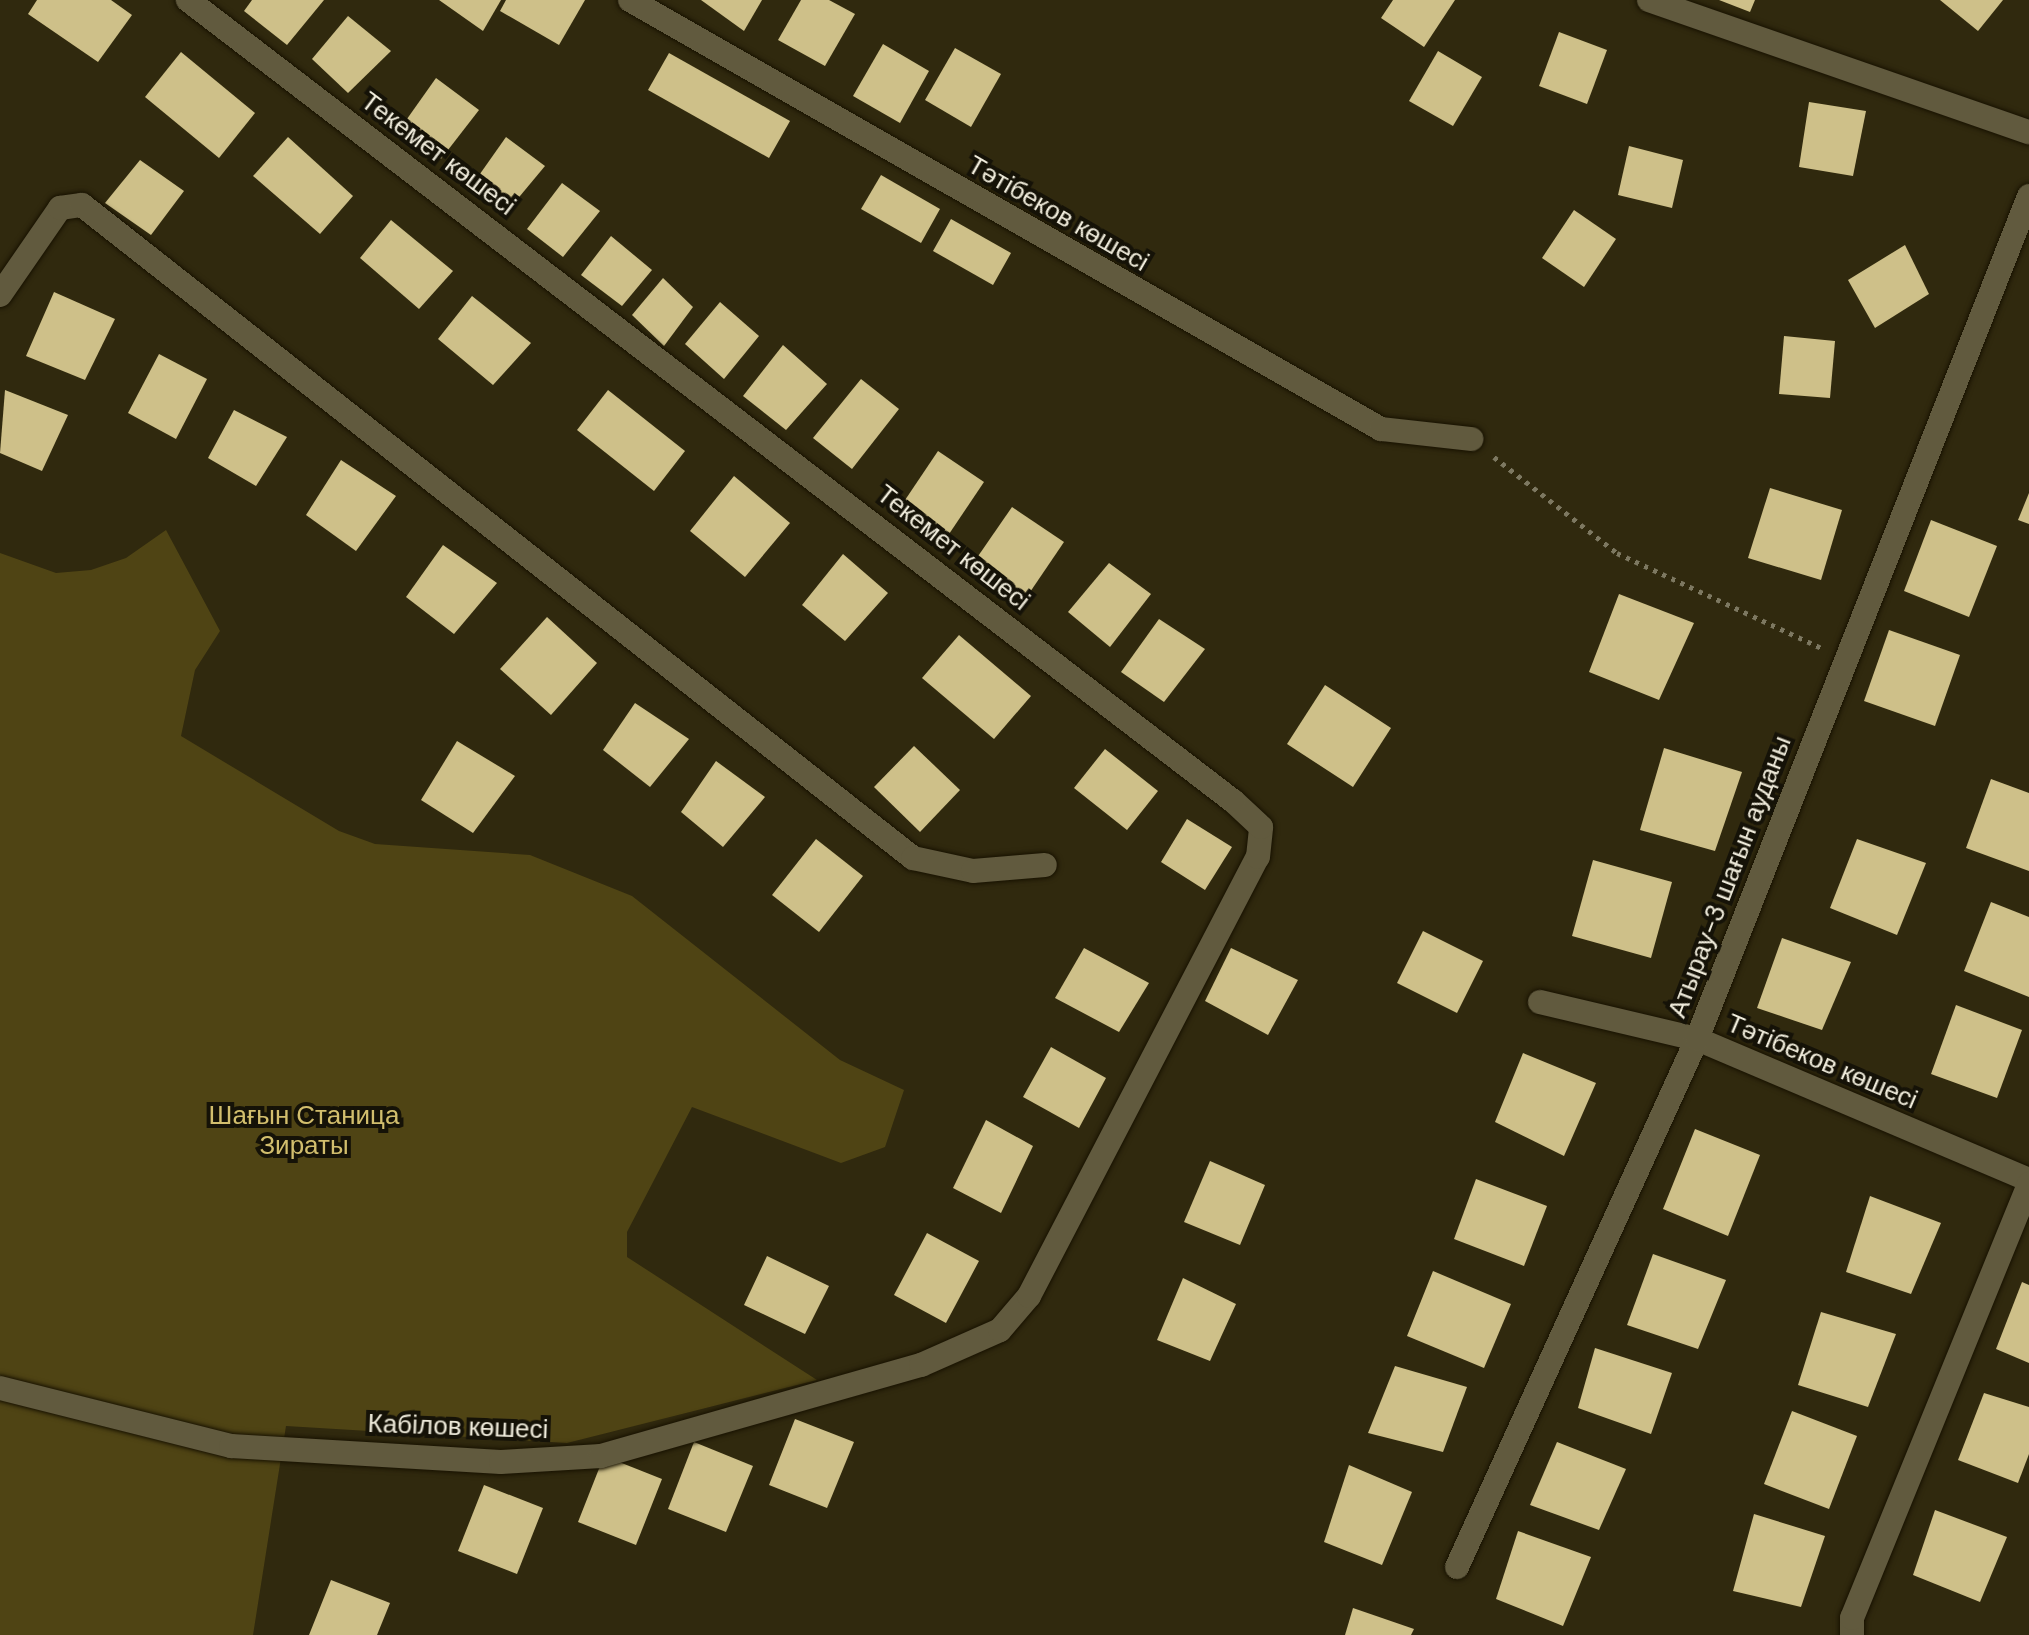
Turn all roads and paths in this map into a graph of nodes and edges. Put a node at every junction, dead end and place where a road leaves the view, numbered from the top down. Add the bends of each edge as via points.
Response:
1 (630, 0) edge
2 (1649, 0) edge
3 (194, 2) edge
4 (2029, 132) edge
5 (2029, 196) edge
6 (0, 295) edge
7 (1471, 439) joint
8 (1846, 659) junction
9 (1045, 865) dead end
10 (1540, 1002) dead end
11 (1697, 1039) junction
12 (2029, 1182) edge
13 (1029, 1296) joint
14 (0, 1388) edge
15 (1457, 1567) dead end
16 (1852, 1635) edge

1 - 7 street, Тәтібеков көшесі via 1381,429
2 - 4 street
3 - 13 street, Текемет көшесі via 1261,827 1258,857
5 - 8 street, Атырау-3 шағын ауданы
6 - 9 street via 60,208 82,205 913,858 973,871
7 - 8 path via 1617,553
8 - 11 street, Атырау-3 шағын ауданы
10 - 11 street, Тәтібеков көшесі
11 - 12 street, Тәтібеков көшесі
11 - 15 street, Атырау-3 шағын ауданы
12 - 16 street via 1852,1618
13 - 14 street, Кабілов көшесі via 1000,1330 921,1365 601,1456 501,1462 231,1446

